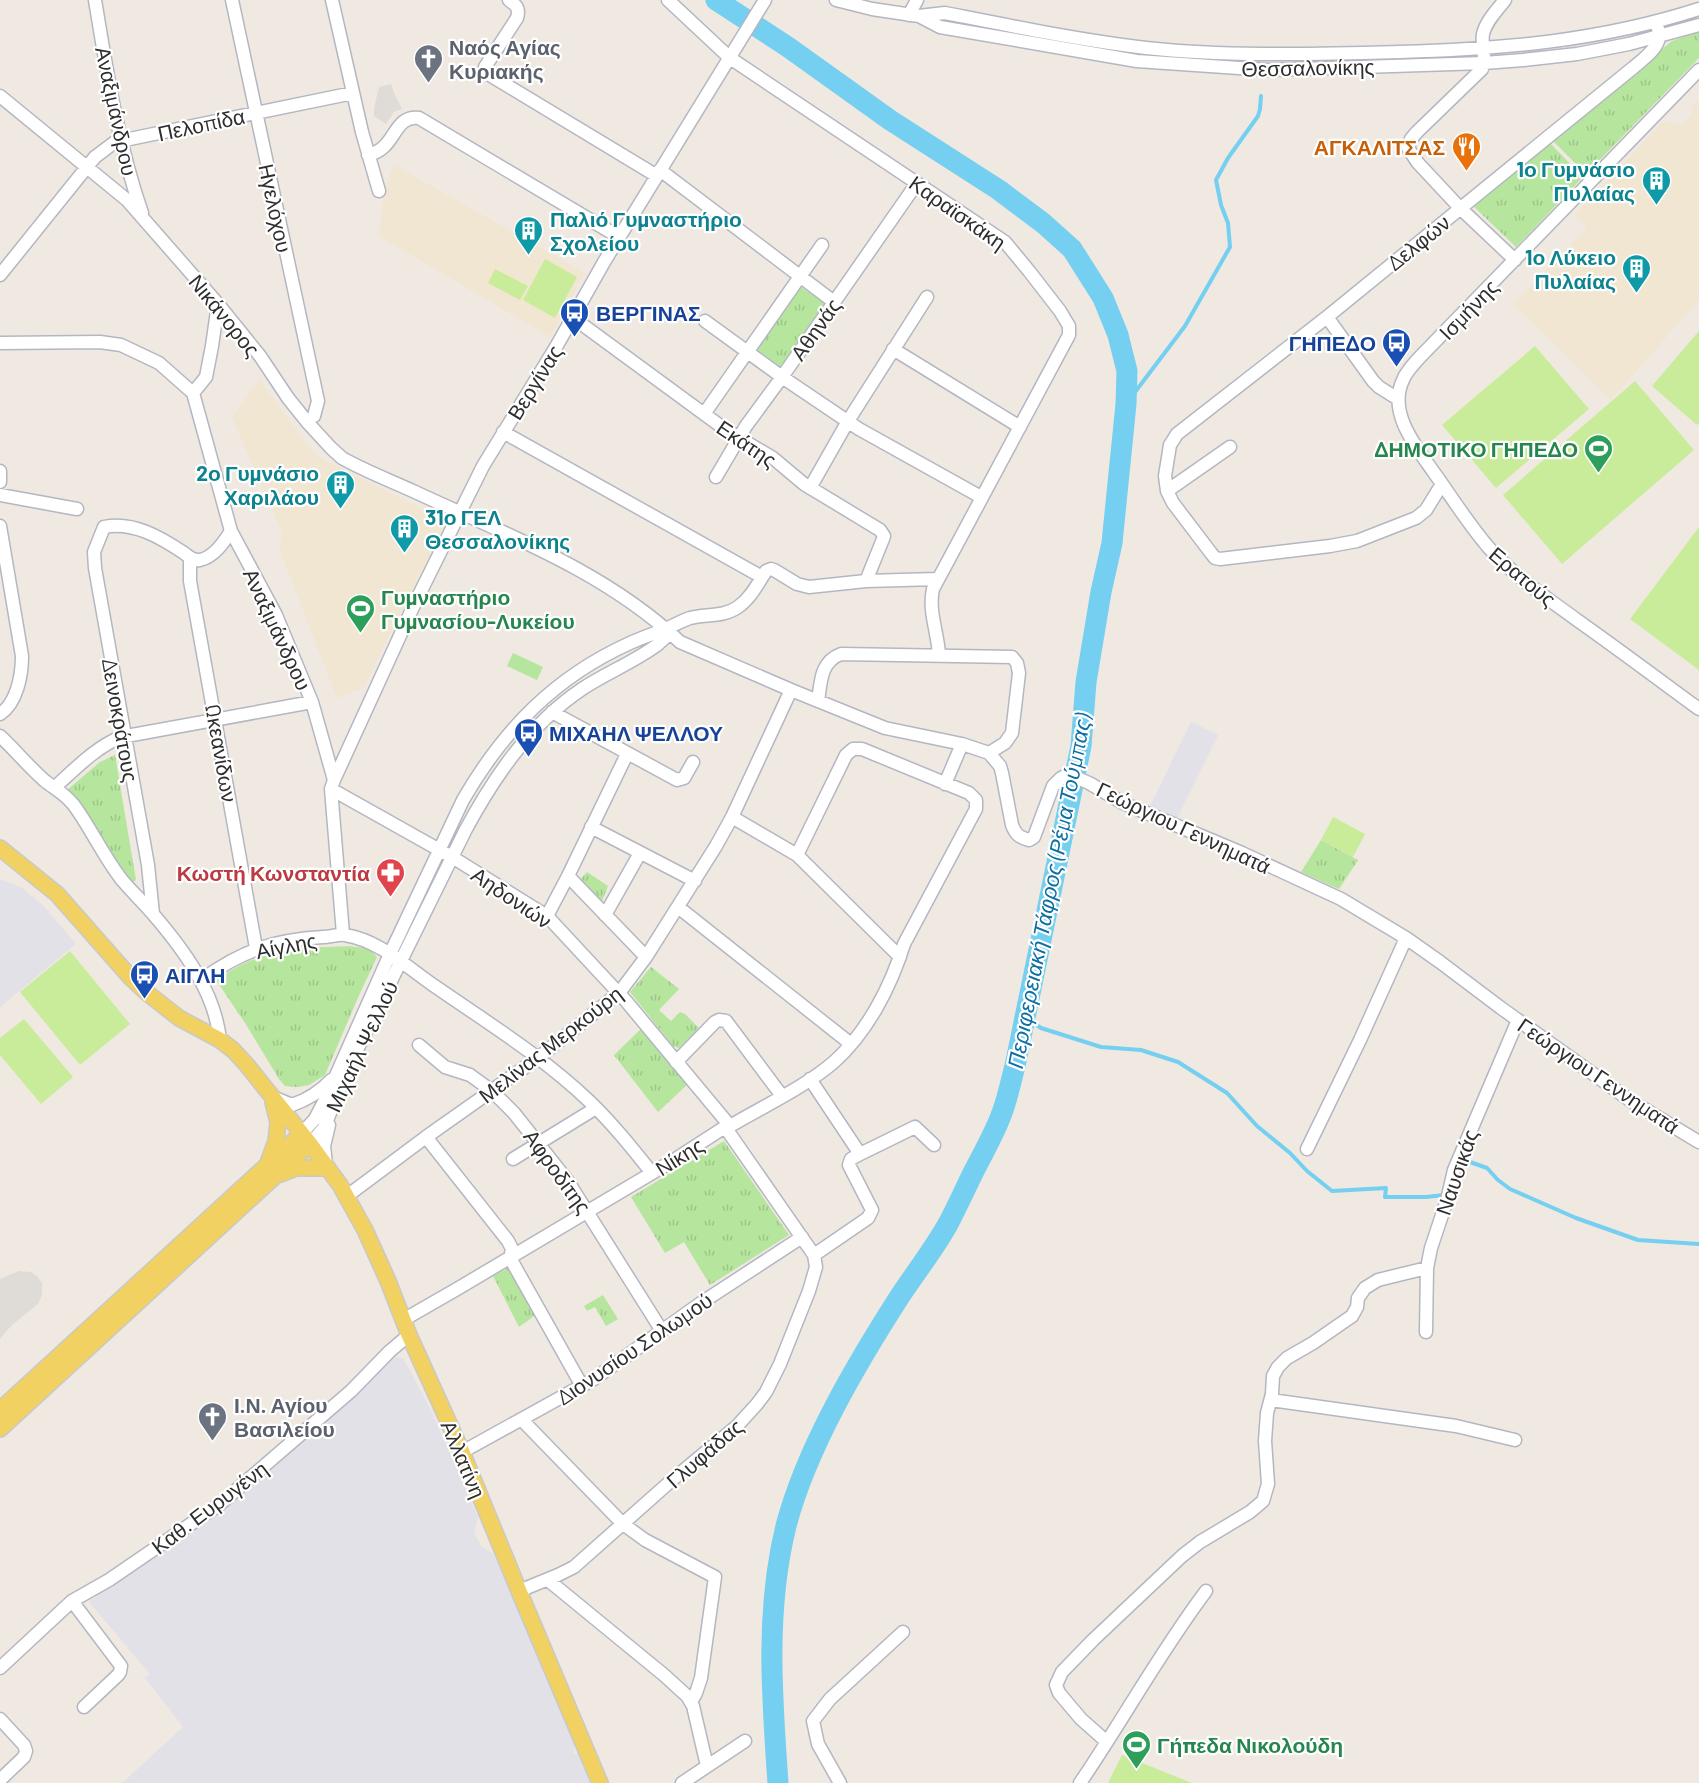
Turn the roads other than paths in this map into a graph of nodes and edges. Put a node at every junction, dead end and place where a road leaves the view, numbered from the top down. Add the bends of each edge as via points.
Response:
1 (95, 0) edge
2 (232, 0) edge
3 (332, 0) edge
4 (508, 0) edge
5 (668, 0) edge
6 (765, 0) edge
7 (836, 0) edge
8 (917, 0) edge
9 (1504, 0) edge
10 (1699, 9) edge
11 (914, 16) junction
12 (1656, 22) junction
13 (1699, 25) edge
14 (1659, 37) junction
15 (1147, 48) junction
16 (1484, 49) junction
17 (1359, 53) junction
18 (730, 58) junction
19 (1144, 62) junction
20 (1484, 63) junction
21 (1359, 67) junction
22 (1699, 70) edge
23 (353, 93) junction
24 (0, 96) edge
25 (256, 113) junction
26 (121, 141) junction
27 (368, 155) junction
28 (88, 167) junction
29 (659, 173) junction
30 (917, 183) junction
31 (379, 191) dead end
32 (1460, 208) junction
33 (145, 219) junction
34 (619, 237) junction
35 (822, 245) dead end
36 (1515, 260) junction
37 (1, 271) edge
38 (800, 276) junction
39 (927, 297) dead end
40 (834, 302) junction
41 (218, 304) junction
42 (573, 317) junction
43 (1327, 317) junction
44 (705, 321) dead end
45 (0, 343) edge
46 (893, 349) junction
47 (747, 352) junction
48 (782, 377) junction
49 (193, 393) junction
50 (1398, 399) junction
51 (704, 414) junction
52 (314, 416) dead end
53 (848, 422) junction
54 (1020, 427) junction
55 (503, 432) junction
56 (739, 438) junction
57 (1230, 447) dead end
58 (0, 471) edge
59 (716, 477) dead end
60 (0, 482) edge
61 (1442, 484) junction
62 (810, 488) junction
63 (1167, 491) junction
64 (0, 495) edge
65 (981, 497) junction
66 (76, 509) dead end
67 (460, 513) junction
68 (0, 526) edge
69 (231, 531) junction
70 (190, 558) junction
71 (762, 577) junction
72 (937, 579) junction
73 (866, 581) junction
74 (666, 629) junction
75 (939, 655) junction
76 (791, 690) junction
77 (818, 701) junction
78 (312, 702) junction
79 (1699, 709) edge
80 (552, 712) junction
81 (0, 714) edge
82 (216, 720) junction
83 (0, 736) edge
84 (124, 737) junction
85 (962, 744) junction
86 (989, 753) junction
87 (627, 754) junction
88 (693, 762) dead end
89 (945, 784) junction
90 (333, 785) junction
91 (55, 787) junction
92 (732, 817) junction
93 (591, 827) junction
94 (0, 848) edge
95 (439, 849) junction
96 (640, 853) junction
97 (798, 855) junction
98 (452, 857) junction
99 (6, 858) edge
100 (568, 876) junction
101 (695, 881) junction
102 (678, 907) junction
103 (153, 914) junction
104 (605, 915) junction
105 (547, 916) junction
106 (343, 934) junction
107 (1406, 938) junction
108 (256, 948) junction
109 (390, 954) junction
110 (645, 957) junction
111 (900, 957) junction
112 (401, 962) junction
113 (201, 980) junction
114 (619, 993) junction
115 (1518, 1020) junction
116 (220, 1040) junction
117 (851, 1044) junction
118 (419, 1045) dead end
119 (538, 1058) junction
120 (676, 1062) junction
121 (338, 1072) junction
122 (810, 1079) junction
123 (492, 1091) junction
124 (271, 1096) junction
125 (782, 1096) junction
126 (596, 1108) junction
127 (330, 1113) junction
128 (727, 1127) junction
129 (426, 1137) junction
130 (306, 1139) junction
131 (1699, 1142) edge
132 (540, 1143) junction
133 (934, 1144) dead end
134 (1307, 1149) dead end
135 (860, 1154) junction
136 (513, 1159) dead end
137 (327, 1167) junction
138 (271, 1171) junction
139 (652, 1173) junction
140 (347, 1196) junction
141 (588, 1212) junction
142 (802, 1237) junction
143 (814, 1256) junction
144 (510, 1258) junction
145 (1427, 1268) junction
146 (403, 1320) junction
147 (662, 1331) junction
148 (1426, 1332) dead end
149 (408, 1335) junction
150 (582, 1386) junction
151 (1271, 1400) junction
152 (0, 1410) edge
153 (522, 1420) junction
154 (0, 1429) edge
155 (1515, 1440) dead end
156 (462, 1452) junction
157 (623, 1524) junction
158 (548, 1580) junction
159 (519, 1591) junction
160 (1206, 1592) dead end
161 (72, 1601) junction
162 (903, 1632) dead end
163 (0, 1668) edge
164 (691, 1702) junction
165 (84, 1707) dead end
166 (0, 1719) edge
167 (745, 1741) dead end
168 (1107, 1742) junction
169 (0, 1760) edge
170 (707, 1766) junction
171 (10, 1770) junction
172 (0, 1780) edge
173 (600, 1783) edge
174 (682, 1783) edge
175 (840, 1783) edge
176 (1080, 1783) edge

1 - 26 street, Αναξιμάνδρου
2 - 25 street, Ηγελόχου
3 - 23 street
4 - 29 street via 519,10 517,18 485,72
5 - 18 street, Καραϊσκάκη
6 - 18 street, Βεργίνας
7 - 11 street, Θεσσαλονίκης
8 - 11 street
9 - 16 street via 1484,31
10 - 12 street, Θεσσαλονίκης
11 - 15 street, Θεσσαλονίκης via 945,13
11 - 19 street, Θεσσαλονίκης via 940,27
12 - 14 street
12 - 16 street, Θεσσαλονίκης via 1580,38
13 - 14 street, Θεσσαλονίκης
14 - 20 street, Θεσσαλονίκης via 1577,54
14 - 32 street, Δελφών via 1634,68
15 - 17 street, Θεσσαλονίκης via 1271,55
15 - 19 street
16 - 17 street, Θεσσαλονίκης
16 - 20 street
17 - 21 street
18 - 29 street, Βεργίνας
18 - 30 street, Καραϊσκάκη
19 - 21 street, Θεσσαλονίκης via 1268,70
20 - 21 street, Θεσσαλονίκης
20 - 32 street via 1478,74 1410,139 1408,148
22 - 36 street, Ισμήνης
23 - 25 street, Πελοπίδα
23 - 27 street
24 - 28 street, Νικάνορος
25 - 26 street, Πελοπίδα
25 - 52 street, Ηγελόχου via 318,401
26 - 28 street, Πελοπίδα via 106,148
26 - 33 street, Αναξιμάνδρου
27 - 31 street
27 - 34 street via 381,150 405,120 419,118
28 - 33 street, Νικάνορος
28 - 37 street, Πελοπίδα
29 - 34 street, Βεργίνας
29 - 38 street
30 - 40 street, Αθηνάς
30 - 54 street, Καραϊσκάκη via 1008,246 1069,326 1069,335
32 - 36 street
32 - 43 street, Δελφών
33 - 41 street, Νικάνορος
34 - 42 street, Βεργίνας
35 - 38 street
36 - 50 street, Ισμήνης via 1409,370
38 - 40 street
38 - 47 street
39 - 46 street
40 - 48 street, Αθηνάς
41 - 49 street via 206,376
41 - 67 street, Νικάνορος via 301,415 334,452
42 - 51 street, Εκάτης
42 - 55 street, Βεργίνας
43 - 50 street via 1373,381
43 - 63 street, Δελφών via 1177,434 1168,456
44 - 47 street
45 - 49 street via 121,345 165,368
46 - 53 street
46 - 54 street
47 - 48 street
47 - 51 street
48 - 53 street
48 - 56 street, Αθηνάς
49 - 69 street, Αναξιμάνδρου
50 - 61 street, Ερατούς via 1406,427
51 - 56 street, Εκάτης
53 - 62 street
53 - 65 street
54 - 65 street, Καραϊσκάκη
55 - 67 street, Βεργίνας
55 - 71 street
56 - 59 street, Αθηνάς
56 - 62 street, Εκάτης via 773,458
57 - 63 street
58 - 60 street
61 - 63 street via 1421,515 1357,541 1224,559 1211,554
61 - 79 street, Ερατούς via 1484,542 1521,578
62 - 73 street, Εκάτης via 882,532 883,539
64 - 66 street
65 - 72 street, Καραϊσκάκη
67 - 74 street via 552,555 630,600
67 - 90 street, Βεργίνας
68 - 81 street via 22,656 16,689
69 - 70 street via 208,557 198,561
69 - 78 street, Αναξιμάνδρου via 276,615
70 - 82 street, Ωκεανίδων via 190,581
70 - 84 street, Δεινοκράτους via 156,536 117,524 104,527 94,552
71 - 73 street via 771,569 807,587
71 - 74 street, Μιχαήλ Ψελλού via 749,598 731,611 687,619
72 - 73 street
72 - 75 street, Καραϊσκάκη via 931,602
74 - 76 street via 680,642
74 - 80 street, Μιχαήλ Ψελλού via 666,636 657,645 584,687
74 - 95 street, Μιχαήλ Ψελλού via 591,662 531,710 477,776
75 - 77 street via 837,655 823,669
75 - 86 street via 1012,657 1017,663 1012,733
76 - 77 street
76 - 92 street, Μελίνας Μερκούρη
77 - 85 street via 885,728
78 - 82 street
78 - 90 street, Αναξιμάνδρου
80 - 87 street
80 - 98 street, Μιχαήλ Ψελλού via 501,772
82 - 84 street
82 - 108 street, Ωκεανίδων
83 - 91 street
84 - 91 street via 96,752
84 - 103 street, Δεινοκράτους via 150,877
85 - 86 street
85 - 89 street
86 - 107 street, Γεώργιου Γεννηματά via 1000,766 1012,825 1020,838 1034,837 1053,786 1061,778 1073,776 1123,803 1341,899
87 - 88 street via 679,781
87 - 93 street
89 - 97 street via 862,749 853,749 846,755
89 - 111 street, Νίκης via 972,794 977,806
90 - 95 street, Αηδονιών
90 - 106 street, Αναξιμάνδρου
91 - 103 street via 74,806 116,871
92 - 97 street
92 - 101 street, Μελίνας Μερκούρη
93 - 96 street
93 - 100 street
94 - 99 main road, Αλλατίνη
95 - 98 street, Αηδονιών
95 - 109 street, Μιχαήλ Ψελλού
96 - 101 street
96 - 104 street
97 - 111 street
98 - 105 street, Αηδονιών
98 - 112 street, Μιχαήλ Ψελλού
99 - 116 main road, Αλλατίνη via 57,894 146,992 179,1018
100 - 104 street
100 - 105 street
101 - 102 street, Μελίνας Μερκούρη
102 - 110 street, Μελίνας Μερκούρη
102 - 117 street
103 - 113 street
104 - 110 street
105 - 114 street, Αηδονιών
106 - 108 street, Αίγλης
106 - 109 street
107 - 115 street, Γεώργιου Γεννηματά
107 - 134 street
108 - 113 street, Αίγλης
109 - 112 street
109 - 121 street, Μιχαήλ Ψελλού
110 - 114 street, Μελίνας Μερκούρη
111 - 117 street, Νίκης via 877,1007
112 - 119 street
112 - 127 street, Μιχαήλ Ψελλού via 360,1041
113 - 116 street via 216,1014
114 - 119 street, Μελίνας Μερκούρη
114 - 120 street, Αηδονιών
115 - 131 street, Γεώργιου Γεννηματά via 1631,1101
115 - 145 street, Ναυσικάς via 1454,1170
116 - 124 main road, Αλλατίνη via 246,1064
117 - 122 street, Νίκης
118 - 123 street, Αφροδίτης via 445,1067 470,1075
119 - 123 street, Μελίνας Μερκούρη
119 - 126 street
120 - 125 street via 718,1020 726,1021
120 - 128 street, Αηδονιών
121 - 124 street via 307,1100 292,1105
121 - 130 street, Μιχαήλ Ψελλού
122 - 125 street, Νίκης
122 - 135 street
123 - 129 street, Μελίνας Μερκούρη
123 - 132 street, Αφροδίτης
124 - 130 main road, Αλλατίνη
124 - 138 main road via 278,1122
125 - 128 street, Νίκης
126 - 132 street
126 - 139 street
127 - 130 street, Μιχαήλ Ψελλού via 324,1128
127 - 137 street via 324,1146
128 - 139 street, Νίκης
128 - 142 street, Αηδονιών
129 - 140 street, Μελίνας Μερκούρη
129 - 144 street via 508,1240
130 - 137 main road, Αλλατίνη
130 - 138 main road, Μιχαήλ Ψελλού
132 - 136 street
132 - 141 street, Αφροδίτης
133 - 135 street via 915,1127
135 - 143 street via 849,1165 872,1213
137 - 138 main road
137 - 140 main road, Αλλατίνη
138 - 152 main road, Μιχαήλ Ψελλού
138 - 154 main road, Μιχαήλ Ψελλού
139 - 141 street, Νίκης
140 - 146 main road, Αλλατίνη
141 - 144 street, Νίκης
141 - 147 street, Αφροδίτης
142 - 143 street, Αηδονιών
142 - 147 street, Διονυσίου Σολωμού
143 - 157 street, Γλυφάδας via 816,1267 809,1291 766,1392 737,1426
144 - 146 street, Νίκης
144 - 150 street
145 - 148 street, Ναυσικάς
145 - 151 street via 1385,1278 1365,1288 1352,1316 1278,1367 1273,1376
146 - 149 main road, Αλλατίνη
147 - 150 street, Διονυσίου Σολωμού
149 - 156 main road, Αλλατίνη
149 - 161 street, Καθ. Ευρυγένη via 351,1391 220,1504 110,1580
150 - 153 street, Διονυσίου Σολωμού
151 - 155 street via 1456,1426
151 - 168 street via 1265,1442 1268,1484 1263,1501 1182,1556 1058,1678 1056,1685 1063,1700
153 - 156 street, Διονυσίου Σολωμού
153 - 157 street
156 - 159 main road, Αλλατίνη
157 - 158 street, Γλυφάδας via 574,1567
157 - 164 street via 715,1577 700,1678
158 - 159 street, Γλυφάδας
158 - 164 street via 664,1675
159 - 173 main road, Αλλατίνη
160 - 168 street
161 - 163 street, Καθ. Ευρυγένη
161 - 165 street via 121,1666 118,1675
162 - 175 street via 830,1699 813,1721 818,1744
164 - 170 street
166 - 171 street via 26,1747 26,1754
167 - 170 street
168 - 176 street
169 - 171 street
170 - 174 street
171 - 172 street

